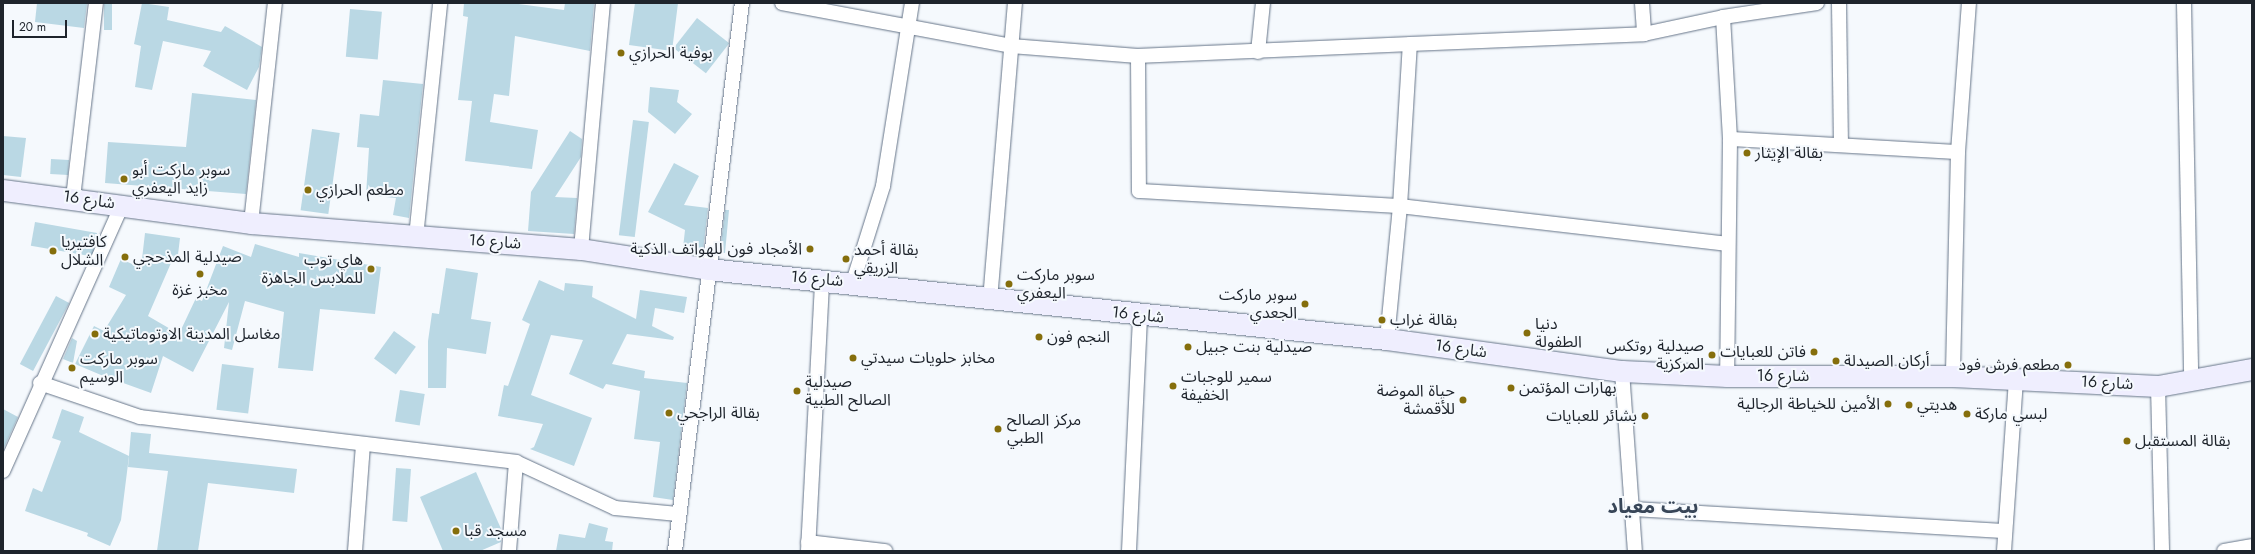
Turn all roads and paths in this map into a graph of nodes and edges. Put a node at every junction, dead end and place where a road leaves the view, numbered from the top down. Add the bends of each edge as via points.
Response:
1 (96, 3) edge
2 (274, 3) edge
3 (440, 3) edge
4 (603, 3) edge
5 (742, 3) edge
6 (782, 3) edge
7 (912, 3) edge
8 (1015, 3) edge
9 (1263, 3) edge
10 (1642, 3) edge
11 (1817, 3) edge
12 (1839, 3) edge
13 (1969, 3) edge
14 (2184, 3) edge
15 (1723, 17) junction
16 (907, 26) junction
17 (1644, 34) junction
18 (1410, 44) junction
19 (1011, 46) junction
20 (1258, 52) junction
21 (1138, 56) junction
22 (1730, 139) junction
23 (1841, 143) junction
24 (1958, 152) junction
25 (3, 190) edge
26 (73, 198) junction
27 (122, 205) junction
28 (1400, 206) junction
29 (251, 223) junction
30 (416, 237) junction
31 (1728, 244) junction
32 (581, 249) junction
33 (708, 269) junction
34 (822, 280) junction
35 (853, 282) junction
36 (990, 300) junction
37 (1140, 316) junction
38 (1387, 339) junction
39 (2252, 369) edge
40 (1622, 371) junction
41 (1727, 376) junction
42 (1953, 376) junction
43 (2016, 378) junction
44 (2191, 380) junction
45 (40, 383) junction
46 (2158, 386) junction
47 (363, 444) junction
48 (516, 462) junction
49 (3, 471) edge
50 (1632, 509) junction
51 (678, 514) junction
52 (2004, 530) junction
53 (808, 546) edge
54 (2252, 546) edge
55 (355, 551) edge
56 (509, 551) edge
57 (675, 551) edge
58 (885, 551) edge
59 (1129, 551) edge
60 (1635, 551) edge
61 (2004, 551) edge
62 (2162, 551) edge
63 (2224, 551) edge

1 - 26 street
2 - 29 street
3 - 30 street
4 - 32 street
5 - 33 street
6 - 16 street
7 - 16 street
8 - 19 street
9 - 20 street
10 - 17 street
11 - 15 street
12 - 23 street
13 - 24 street
14 - 44 street
15 - 17 street
15 - 22 street
16 - 19 street
16 - 35 street via 883,186
17 - 18 street
18 - 20 street
18 - 28 street
19 - 21 street
19 - 36 street
20 - 21 street
21 - 28 street via 1140,192
22 - 23 street
22 - 31 street
23 - 24 street
24 - 42 street
25 - 26 street, شارع 16
26 - 27 street, شارع 16
27 - 29 street, شارع 16
27 - 45 street
28 - 31 street
28 - 38 street
29 - 30 street, شارع 16
30 - 32 street, شارع 16
31 - 41 street
32 - 33 street, شارع 16
33 - 34 street, شارع 16
33 - 51 street
34 - 35 street, شارع 16
34 - 53 street
35 - 36 street, شارع 16
36 - 37 street, شارع 16
37 - 38 street, شارع 16
37 - 59 street
38 - 40 street, شارع 16
39 - 44 street, شارع 16
40 - 41 street, شارع 16
40 - 50 street
41 - 42 street, شارع 16
42 - 43 street, شارع 16
43 - 46 street, شارع 16
43 - 52 street
44 - 46 street, شارع 16
45 - 47 street via 140,417
45 - 49 street
46 - 62 street
47 - 48 street
47 - 55 street
48 - 51 street via 615,508
48 - 56 street
50 - 52 street
50 - 60 street
51 - 57 street
52 - 61 street
53 - 58 street
54 - 63 street

